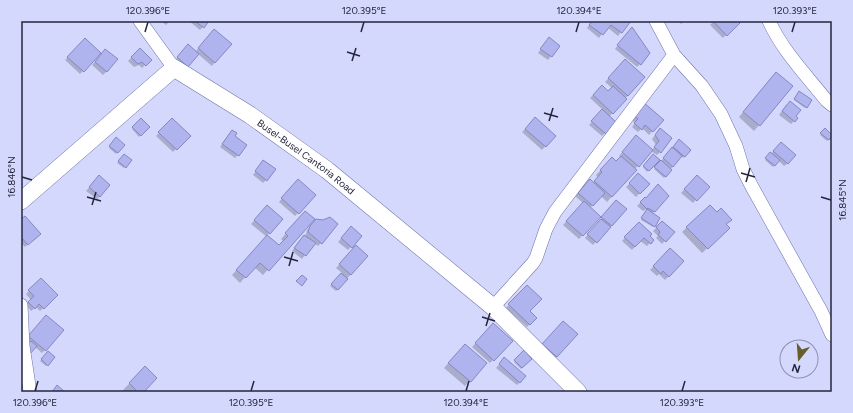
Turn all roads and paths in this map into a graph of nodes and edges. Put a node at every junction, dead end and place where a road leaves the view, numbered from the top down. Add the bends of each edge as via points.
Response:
1 (140, 21) edge
2 (656, 21) edge
3 (769, 21) edge
4 (674, 55) junction
5 (174, 68) junction
6 (832, 105) edge
7 (21, 200) edge
8 (21, 305) edge
9 (493, 307) junction
10 (832, 335) edge
11 (30, 392) edge
12 (578, 392) edge

1 - 5 street
2 - 4 street
3 - 6 street via 789,53
4 - 9 street via 555,212 533,263
4 - 10 street via 702,86 721,114 736,146 743,170
5 - 7 street
5 - 9 street, Busel-Busel Cantoria Road via 250,115 327,170
8 - 11 street via 23,346
9 - 12 street, Busel-Busel Cantoria Road

